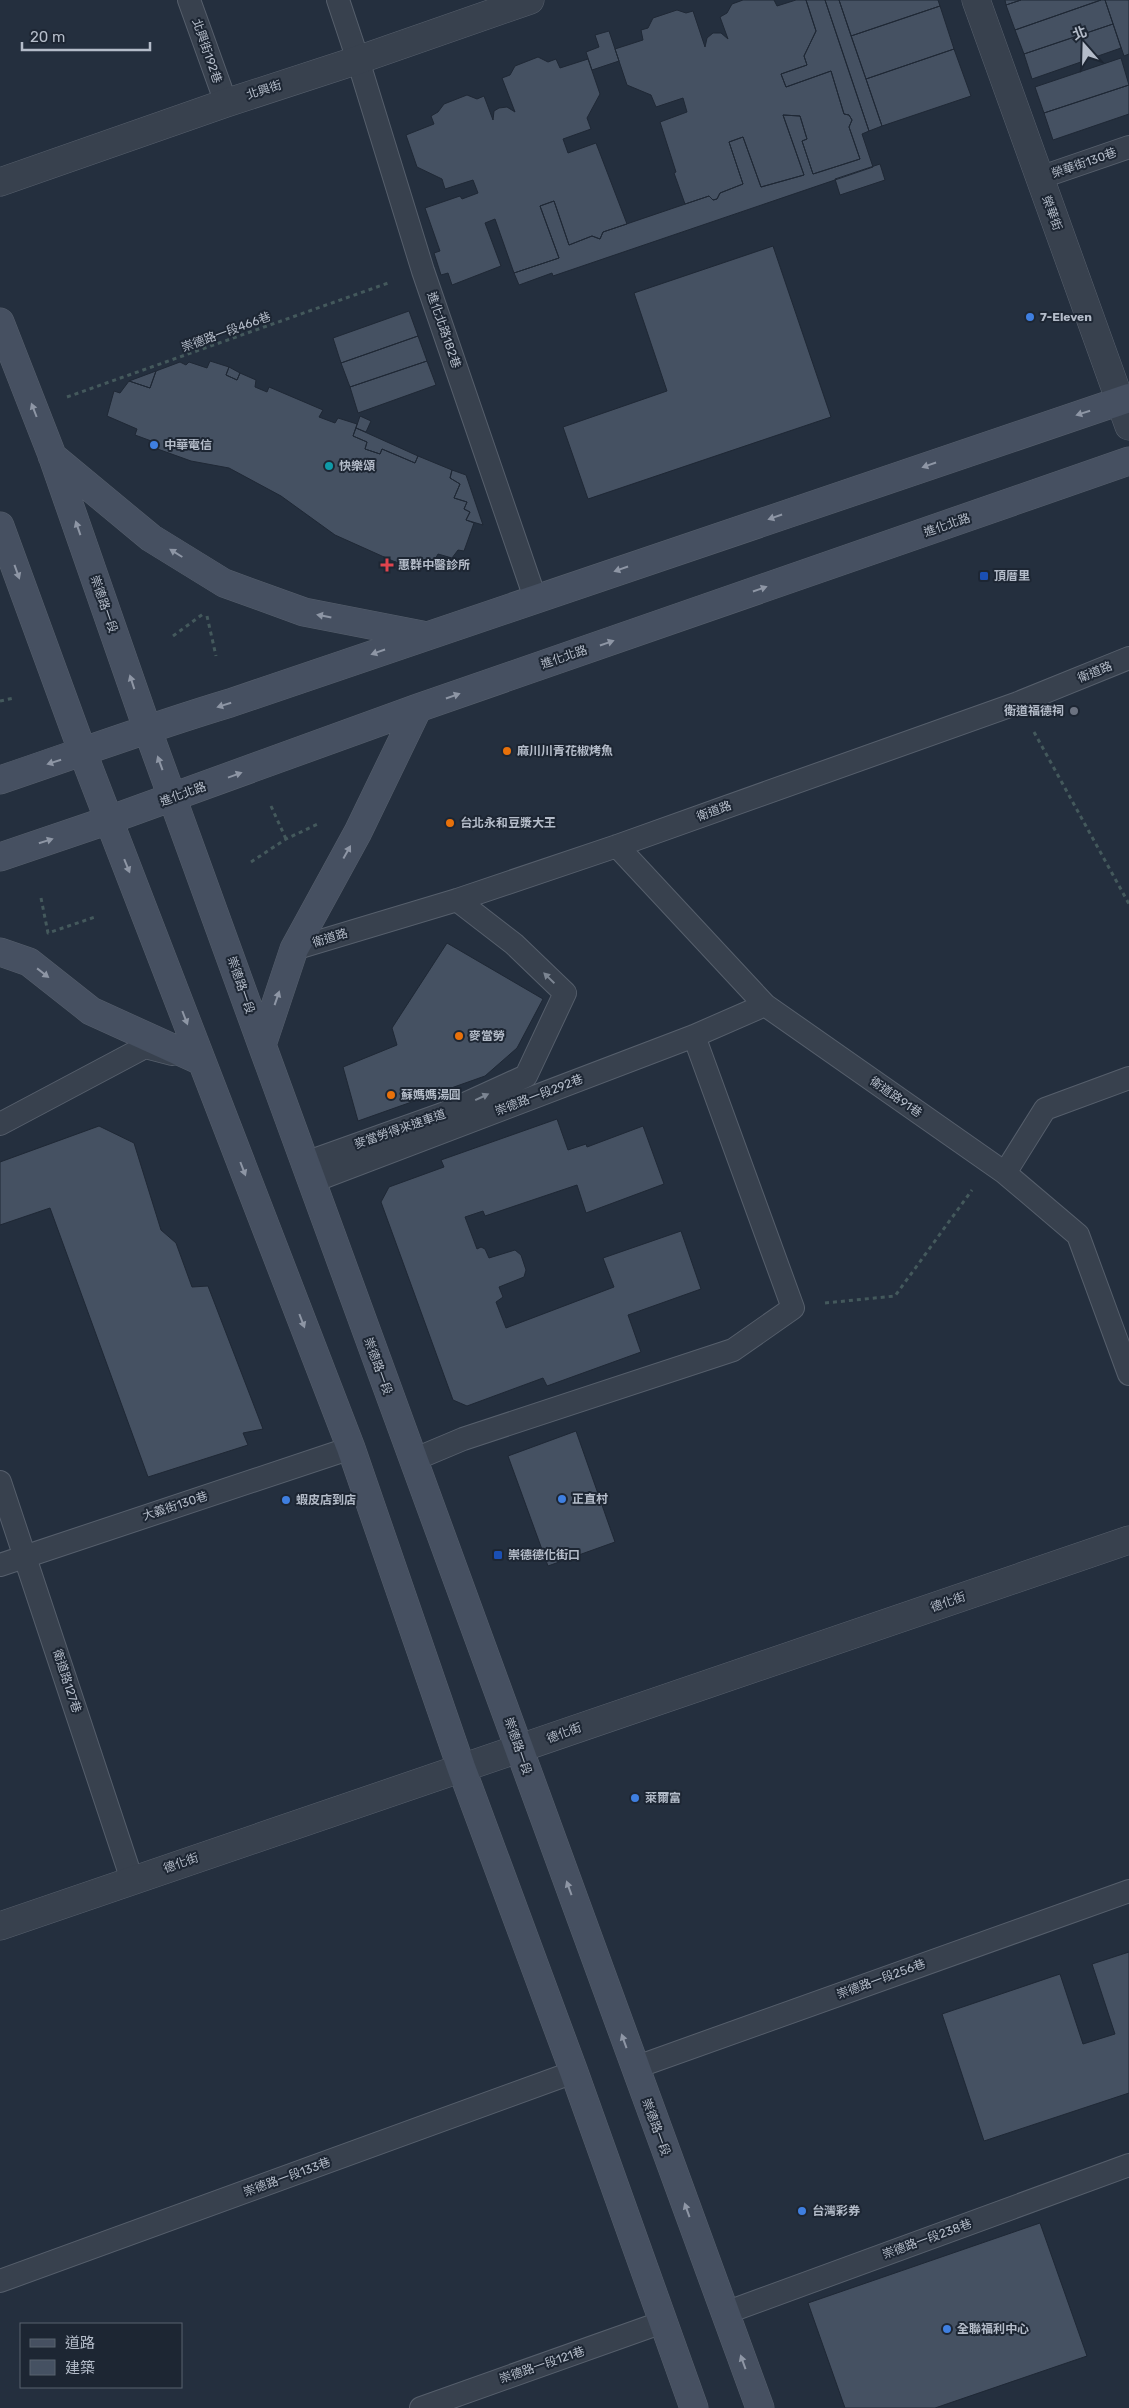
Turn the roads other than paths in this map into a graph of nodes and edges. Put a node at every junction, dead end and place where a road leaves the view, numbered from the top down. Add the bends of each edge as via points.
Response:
1 (190, 0) edge
2 (338, 0) edge
3 (530, 0) edge
4 (976, 0) edge
5 (358, 60) junction
6 (226, 103) junction
7 (1129, 147) edge
8 (1040, 178) junction
9 (0, 182) edge
10 (0, 322) edge
11 (1124, 399) edge
12 (1129, 426) edge
13 (52, 455) junction
14 (1129, 461) edge
15 (0, 526) edge
16 (535, 598) junction
17 (424, 636) junction
18 (1129, 658) edge
19 (418, 708) junction
20 (147, 728) junction
21 (83, 753) junction
22 (0, 780) edge
23 (172, 798) junction
24 (109, 820) junction
25 (617, 846) junction
26 (0, 857) edge
27 (457, 900) junction
28 (294, 949) junction
29 (0, 952) edge
30 (765, 1005) junction
31 (694, 1036) junction
32 (262, 1045) junction
33 (201, 1060) junction
34 (1129, 1078) edge
35 (0, 1124) edge
36 (998, 1168) junction
37 (308, 1172) junction
38 (1129, 1374) edge
39 (351, 1448) junction
40 (413, 1460) junction
41 (0, 1482) edge
42 (1129, 1540) edge
43 (26, 1556) junction
44 (0, 1565) edge
45 (519, 1749) junction
46 (461, 1767) junction
47 (132, 1880) junction
48 (1129, 1891) edge
49 (0, 1926) edge
50 (634, 2068) junction
51 (574, 2072) junction
52 (1129, 2165) edge
53 (0, 2281) edge
54 (726, 2313) junction
55 (663, 2322) junction
56 (421, 2408) edge
57 (694, 2408) edge
58 (760, 2408) edge

1 - 6 lane, 北興街192巷
2 - 5 lane, 進化北路182巷
3 - 5 street, 北興街
4 - 8 street, 榮華街
5 - 6 street, 北興街
5 - 16 lane, 進化北路182巷 via 424,271
6 - 9 street, 北興街
7 - 8 lane, 榮華街130巷
8 - 11 street, 榮華街
13 -> 10 main road, 崇德路一段
11 - 12 street, 榮華街
11 -> 16 main road
17 -> 13 main road via 304,612 224,583 151,538
20 -> 13 main road, 崇德路一段
19 -> 14 main road, 進化北路
15 -> 21 main road
16 - 17 main road
17 -> 20 main road
18 - 25 lane, 衛道路 via 1018,704
23 -> 19 main road, 進化北路
28 -> 19 main road via 370,807
20 - 21 main road
23 -> 20 main road, 崇德路一段
21 -> 22 main road
21 - 24 main road
23 - 24 main road, 進化北路
23 - 32 main road, 崇德路一段
26 -> 24 main road, 進化北路
24 -> 33 main road
25 - 27 lane, 衛道路
25 - 30 lane, 衛道路91巷
27 - 28 lane, 衛道路
37 -> 27 lane, 麥當勞得來速車道 via 526,1076 565,993 514,944
32 -> 28 main road
29 -> 33 main road via 29,962 91,1011
30 - 31 lane, 崇德路一段292巷
30 - 36 lane, 衛道路91巷
31 - 37 lane, 崇德路一段292巷
31 - 40 lane via 793,1308 733,1350 463,1439
32 - 37 main road, 崇德路一段
33 - 35 lane via 145,1047
33 -> 39 main road
34 - 36 lane via 1045,1109
36 - 38 lane, 衛道路91巷 via 1078,1234
37 - 40 main road, 崇德路一段
39 - 43 lane, 大義街130巷
39 - 46 main road
40 - 45 main road, 崇德路一段
41 - 43 lane, 衛道路127巷
42 - 45 street, 德化街
43 - 44 lane, 大義街130巷
43 - 47 lane, 衛道路127巷
45 - 46 street, 德化街
50 -> 45 main road, 崇德路一段
46 - 47 street, 德化街
46 - 51 main road
47 - 49 street, 德化街
48 - 50 lane, 崇德路一段256巷
54 -> 50 main road, 崇德路一段
51 - 53 lane, 崇德路一段133巷
51 - 55 main road
52 - 54 lane, 崇德路一段238巷
58 -> 54 main road, 崇德路一段
55 - 56 lane, 崇德路一段121巷
55 - 57 main road

